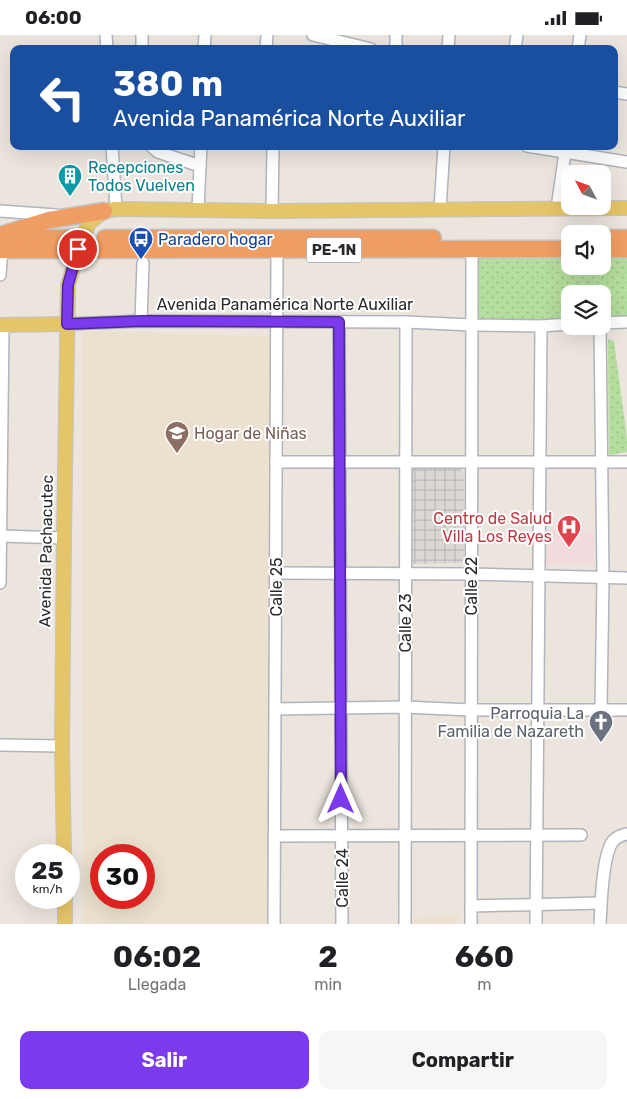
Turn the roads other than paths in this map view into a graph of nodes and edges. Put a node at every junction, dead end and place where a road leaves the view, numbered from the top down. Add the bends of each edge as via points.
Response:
1 (313, 35) edge
2 (333, 41) edge
3 (352, 45) edge
4 (112, 150) edge
5 (156, 150) edge
6 (201, 150) edge
7 (273, 150) edge
8 (444, 150) edge
9 (566, 150) edge
10 (571, 150) edge
11 (627, 162) edge
12 (200, 166) junction
13 (557, 208) junction
14 (627, 208) edge
15 (198, 209) junction
16 (440, 209) junction
17 (110, 210) junction
18 (0, 211) edge
19 (272, 211) junction
20 (68, 216) junction
21 (561, 238) edge
22 (611, 238) edge
23 (627, 238) edge
24 (0, 243) edge
25 (80, 244) junction
26 (472, 249) junction
27 (561, 249) edge
28 (611, 249) edge
29 (627, 249) edge
30 (277, 250) junction
31 (143, 263) dead end
32 (0, 275) edge
33 (142, 321) junction
34 (406, 321) junction
35 (276, 322) junction
36 (339, 322) junction
37 (627, 322) edge
38 (611, 323) edge
39 (67, 324) junction
40 (2, 325) edge
41 (472, 325) junction
42 (561, 325) edge
43 (541, 326) junction
44 (600, 335) edge
45 (276, 462) junction
46 (340, 462) junction
47 (406, 462) junction
48 (472, 462) junction
49 (540, 462) junction
50 (601, 462) junction
51 (627, 462) edge
52 (1, 472) edge
53 (2, 536) junction
54 (64, 538) junction
55 (276, 573) junction
56 (340, 573) junction
57 (405, 574) junction
58 (472, 574) junction
59 (539, 576) junction
60 (603, 578) junction
61 (627, 578) edge
62 (0, 583) edge
63 (405, 707) junction
64 (341, 708) junction
65 (275, 709) junction
66 (470, 709) junction
67 (538, 709) junction
68 (601, 709) junction
69 (627, 710) edge
70 (0, 745) edge
71 (62, 746) junction
72 (405, 835) junction
73 (470, 835) junction
74 (537, 835) junction
75 (581, 835) dead end
76 (625, 835) edge
77 (274, 836) junction
78 (342, 836) junction
79 (64, 844) edge
80 (601, 903) junction
81 (536, 905) junction
82 (471, 906) junction
83 (65, 909) edge
84 (65, 924) edge
85 (274, 924) edge
86 (342, 924) edge
87 (405, 924) edge
88 (471, 924) edge
89 (536, 924) edge
90 (600, 924) edge

1 - 2 street
2 - 3 street
4 - 17 street
5 - 12 street
6 - 12 street
7 - 19 street
8 - 16 street
9 - 13 street
10 - 11 street
12 - 15 street
13 - 14 main road
13 - 16 main road
15 - 17 main road
15 - 19 main road
16 - 19 main road
17 - 20 highway
17 - 25 main road, Avenida Pachacutec via 90,222
18 - 20 street
20 - 24 highway via 49,219
21 - 25 highway, PE-1N
22 - 23 highway
24 - 25 highway, PE-1N
24 - 32 street
25 - 30 highway, PE-1N
25 - 39 main road, Avenida Pachacutec via 68,285
26 - 27 highway, PE-1N
26 - 30 highway, PE-1N
26 - 41 street, Calle 22
28 - 29 highway
30 - 35 street, Calle 25
31 - 33 street
33 - 35 street, Avenida Panamérica Norte Auxiliar
33 - 39 street, Avenida Panamérica Norte Auxiliar
34 - 36 street, Avenida Panamérica Norte Auxiliar
34 - 41 street, Avenida Panamérica Norte Auxiliar
34 - 47 street, Calle 23
35 - 36 street, Avenida Panamérica Norte Auxiliar
35 - 45 street, Calle 25
36 - 46 street, Calle 24
37 - 38 street
39 - 40 main road, Avenida Panamérica Norte Auxiliar
39 - 54 main road, Avenida Pachacutec
40 - 52 street
41 - 43 street, Avenida Panamérica Norte Auxiliar
41 - 48 street, Calle 22
42 - 43 street, Avenida Panamérica Norte Auxiliar
43 - 49 street
44 - 50 street
45 - 46 street
45 - 55 street, Calle 25
46 - 47 street
46 - 56 street, Calle 24
47 - 48 street
47 - 57 street, Calle 23
48 - 49 street
48 - 58 street, Calle 22
49 - 50 street
49 - 59 street
50 - 51 street
50 - 60 street
52 - 53 street
53 - 54 street
53 - 62 street
54 - 71 main road, Avenida Pachacutec
55 - 56 street
55 - 65 street, Calle 25
56 - 57 street
56 - 64 street, Calle 24
57 - 58 street
57 - 63 street, Calle 23
58 - 59 street
58 - 66 street, Calle 22
59 - 60 street
59 - 67 street
60 - 61 street
60 - 68 street
63 - 64 street
63 - 66 street
63 - 72 street, Calle 23
64 - 65 street
64 - 78 street, Calle 24
65 - 77 street, Calle 25
66 - 67 street
66 - 73 street, Calle 22
67 - 68 street
67 - 74 street
68 - 69 street
70 - 71 street
71 - 79 main road, Avenida Pachacutec
72 - 73 street
72 - 78 street
72 - 87 street, Calle 23
73 - 74 street
73 - 82 street, Calle 22
74 - 75 street
74 - 81 street
76 - 80 street via 612,842 607,855
77 - 78 street
77 - 85 street, Calle 25
78 - 86 street, Calle 24
80 - 81 street
80 - 90 street
81 - 82 street
81 - 89 street
82 - 88 street, Calle 22
83 - 84 main road

